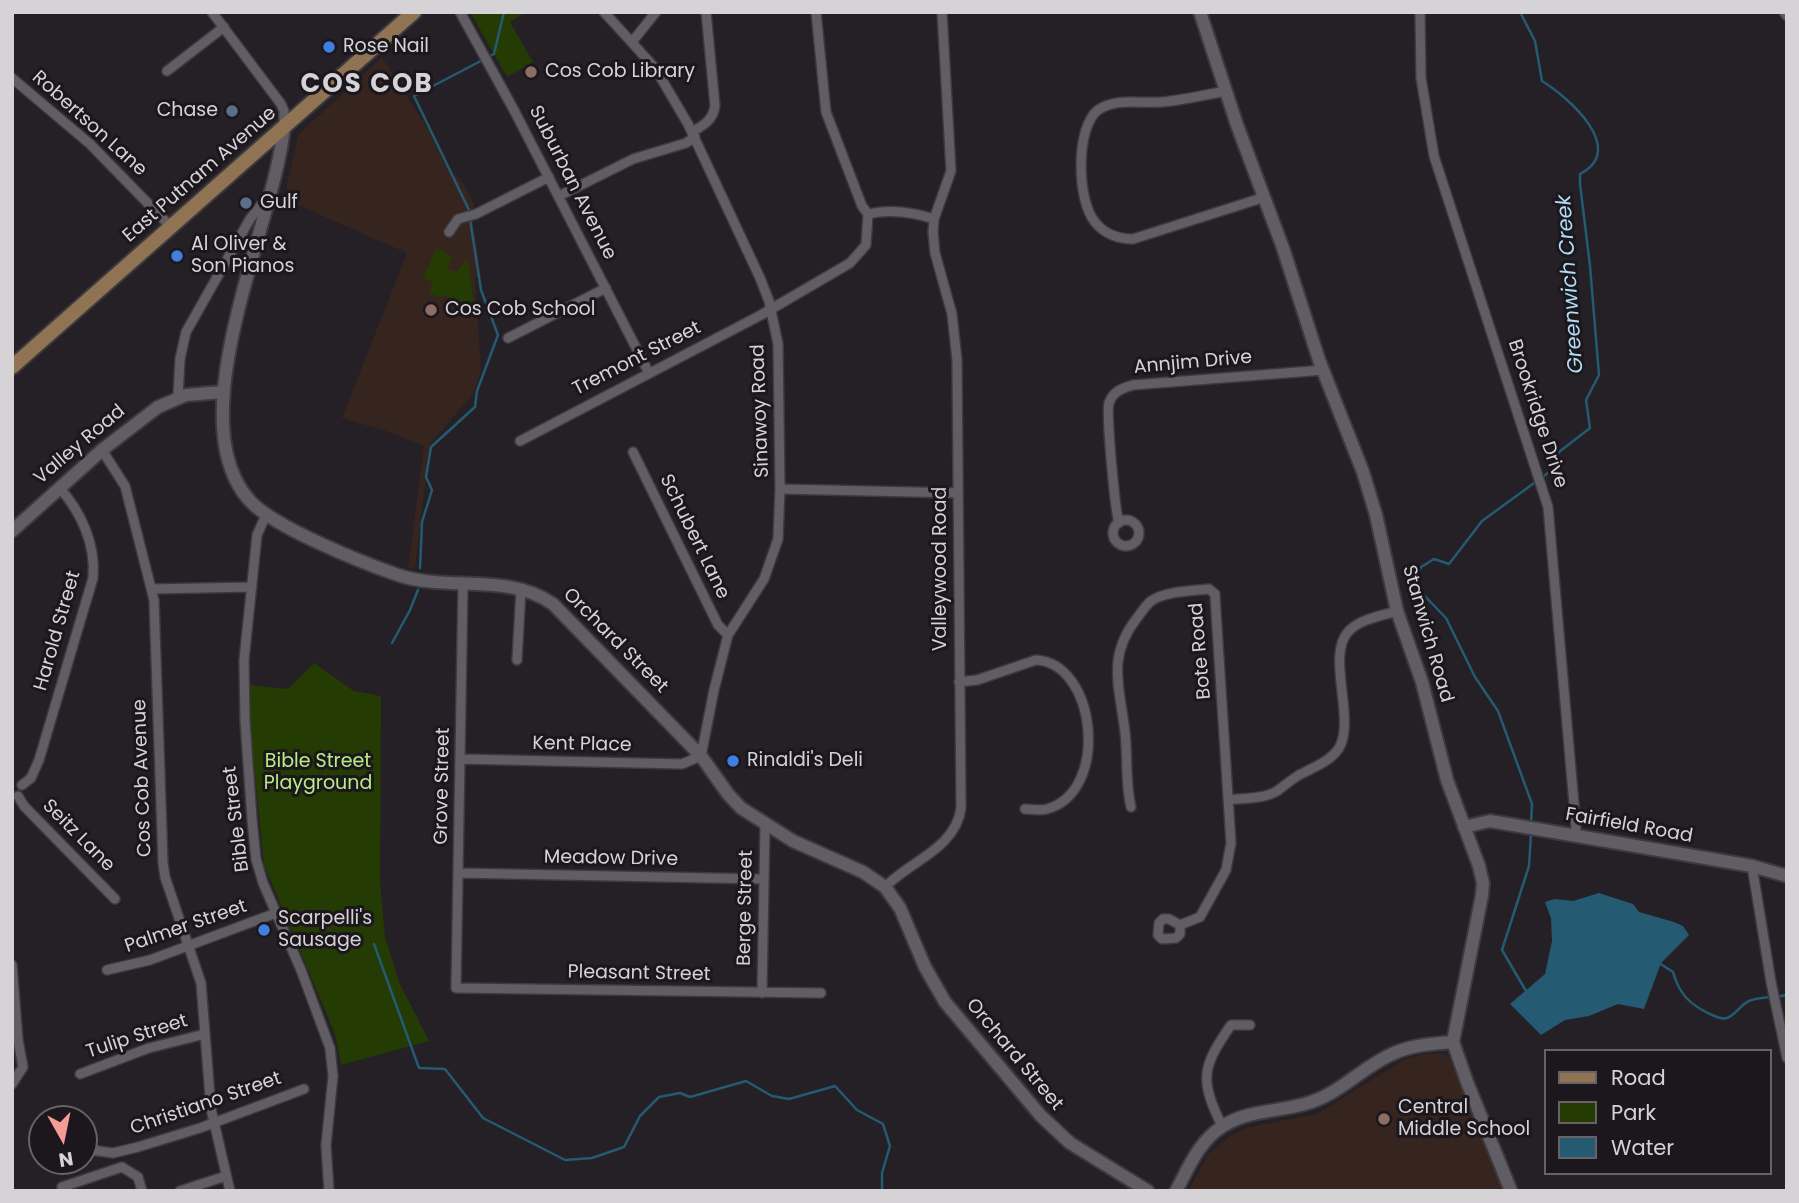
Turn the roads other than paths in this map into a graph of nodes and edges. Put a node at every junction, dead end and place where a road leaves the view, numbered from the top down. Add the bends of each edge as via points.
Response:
1 (212, 12) edge
2 (414, 12) edge
3 (460, 12) edge
4 (604, 12) edge
5 (656, 12) edge
6 (706, 12) edge
7 (816, 12) edge
8 (942, 12) edge
9 (1200, 12) edge
10 (1420, 12) edge
11 (224, 27) junction
12 (632, 42) junction
13 (167, 71) dead end
14 (12, 78) edge
15 (1226, 91) junction
16 (284, 127) junction
17 (693, 135) junction
18 (549, 177) junction
19 (271, 192) junction
20 (559, 196) junction
21 (1265, 197) junction
22 (868, 214) junction
23 (934, 219) junction
24 (171, 227) junction
25 (449, 232) dead end
26 (232, 250) junction
27 (253, 260) junction
28 (606, 288) junction
29 (771, 309) junction
30 (508, 338) dead end
31 (12, 367) edge
32 (1324, 370) junction
33 (649, 373) junction
34 (222, 392) junction
35 (178, 397) junction
36 (520, 441) dead end
37 (102, 450) junction
38 (633, 452) dead end
39 (59, 487) junction
40 (780, 489) junction
41 (958, 494) junction
42 (266, 515) junction
43 (1119, 523) dead end
44 (12, 531) edge
45 (463, 583) junction
46 (251, 587) junction
47 (151, 589) junction
48 (522, 589) junction
49 (1397, 611) junction
50 (728, 635) junction
51 (517, 660) dead end
52 (959, 682) junction
53 (701, 756) junction
54 (462, 759) junction
55 (17, 784) edge
56 (15, 795) edge
57 (1229, 800) junction
58 (1131, 807) dead end
59 (1025, 809) dead end
60 (765, 825) junction
61 (1464, 827) junction
62 (1574, 836) junction
63 (1752, 866) junction
64 (459, 873) junction
65 (1787, 876) edge
66 (763, 879) junction
67 (884, 887) junction
68 (116, 899) dead end
69 (276, 913) junction
70 (1180, 925) dead end
71 (189, 946) junction
72 (12, 965) edge
73 (107, 970) dead end
74 (456, 988) joint
75 (762, 993) junction
76 (821, 993) dead end
77 (1250, 1025) dead end
78 (205, 1034) junction
79 (1453, 1042) junction
80 (1787, 1058) edge
81 (80, 1074) dead end
82 (12, 1084) edge
83 (304, 1089) dead end
84 (213, 1123) junction
85 (1222, 1126) junction
86 (98, 1150) edge
87 (226, 1176) junction
88 (62, 1186) dead end
89 (142, 1191) edge
90 (180, 1191) edge
91 (230, 1191) edge
92 (329, 1191) edge
93 (1147, 1191) edge
94 (1176, 1191) edge
95 (1511, 1191) edge

1 - 11 street
2 - 16 main road, East Putnam Avenue
3 - 18 street, Suburban Avenue
4 - 12 street, Sinawoy Road
5 - 12 street
6 - 17 street via 715,106 712,117
7 - 22 street via 826,112
8 - 23 street, Valleywood Road via 951,171
9 - 15 street, Stanwich Road
10 - 62 street, Brookridge Drive via 1421,78 1434,156 1549,512
11 - 13 street
11 - 16 street via 281,104
12 - 17 street, Sinawoy Road via 660,75
14 - 24 street, Robertson Lane via 90,144
15 - 21 street, Stanwich Road
15 - 21 street via 1160,102 1117,103 1093,115 1082,149 1084,190 1092,218 1108,233 1133,239
16 - 19 street, Orchard Street
16 - 24 main road, East Putnam Avenue
17 - 20 street via 686,143 633,159
17 - 29 street, Sinawoy Road
18 - 20 street, Suburban Avenue
18 - 25 street via 458,219
19 - 26 street
19 - 27 street, Orchard Street
20 - 28 street, Suburban Avenue
21 - 32 street, Stanwich Road
22 - 23 street via 901,211
22 - 29 street, Tremont Street via 866,245 856,258
23 - 41 street, Valleywood Road via 934,244 956,336
24 - 31 main road, East Putnam Avenue
26 - 27 street
26 - 35 street via 186,332
27 - 34 street, Orchard Street
28 - 30 street
28 - 33 street, Suburban Avenue
29 - 33 street, Tremont Street
29 - 40 street, Sinawoy Road via 779,356
32 - 43 street, Annjim Drive via 1133,384 1118,389 1109,404
32 - 49 street, Stanwich Road via 1367,485
33 - 36 street, Tremont Street
34 - 35 street, Valley Road
34 - 42 street, Orchard Street via 233,471 248,498
35 - 37 street, Valley Road
37 - 39 street, Valley Road
37 - 47 street, Cos Cob Avenue via 125,486
38 - 50 street, Schubert Lane via 718,625
39 - 44 street, Valley Road
39 - 55 street, Harold Street via 86,529 93,578 35,772
40 - 41 street
40 - 50 street, Sinawoy Road via 780,524 772,561
41 - 52 street, Valleywood Road
42 - 45 street, Orchard Street via 401,576
42 - 46 street, Bible Street via 257,535
45 - 48 street, Orchard Street
45 - 54 street, Grove Street
46 - 47 street
46 - 69 street, Bible Street via 244,686 249,792 258,867
47 - 71 street, Cos Cob Avenue via 162,856
48 - 51 street
48 - 53 street, Orchard Street via 562,611
49 - 57 street via 1359,623 1342,642 1344,723 1338,749 1275,792
49 - 61 street, Stanwich Road
50 - 53 street, Sinawoy Road
52 - 59 street via 1036,660 1060,669 1078,694 1089,738 1085,771 1062,803 1045,810
52 - 67 street, Valleywood Road via 960,817 941,844
53 - 54 street, Kent Place via 682,764
53 - 60 street, Orchard Street via 734,801
54 - 64 street, Grove Street
55 - 56 street, Harold Street via 22,792
56 - 68 street, Seitz Lane
57 - 58 street, Bote Road via 1215,594 1209,589 1151,601 1124,639 1117,680
57 - 70 street, Bote Road via 1231,843 1226,870 1200,917
60 - 66 street, Berge Street
60 - 67 street, Orchard Street via 863,872
61 - 62 street, Fairfield Road via 1485,821
61 - 79 street, Stanwich Road via 1483,889
62 - 63 street, Fairfield Road
63 - 65 street, Fairfield Road
63 - 80 street
64 - 66 street, Meadow Drive
64 - 74 street, Grove Street
66 - 75 street, Berge Street
67 - 93 street, Orchard Street via 900,908 947,1005 1034,1109 1070,1143
69 - 71 street, Palmer Street
69 - 92 street, Bible Street via 330,1048
71 - 73 street, Palmer Street
71 - 78 street, Cos Cob Avenue via 201,983
72 - 82 street via 23,1063
74 - 75 street, Pleasant Street
75 - 76 street, Pleasant Street
77 - 85 street via 1231,1025 1208,1063 1206,1088
78 - 81 street, Tulip Street via 149,1048
78 - 84 street, Cos Cob Avenue
79 - 85 street via 1413,1046 1391,1054 1321,1099 1251,1114
79 - 95 street, Stanwich Road
83 - 84 street, Christiano Street
84 - 86 street, Christiano Street via 120,1152
84 - 87 street, Cos Cob Avenue
85 - 94 street via 1194,1156
87 - 90 street
87 - 91 street, Cos Cob Avenue
88 - 89 street via 122,1167 138,1177

